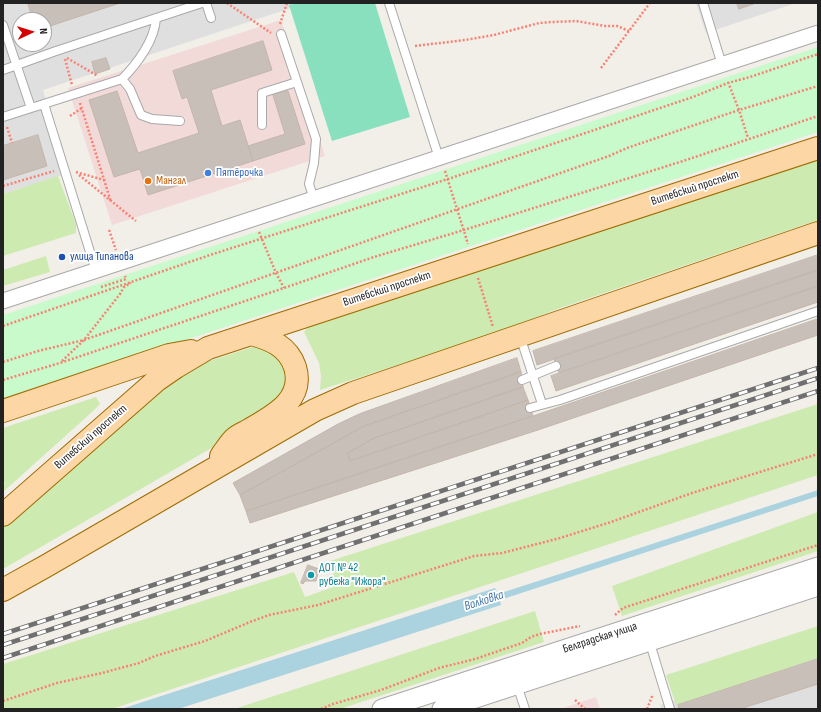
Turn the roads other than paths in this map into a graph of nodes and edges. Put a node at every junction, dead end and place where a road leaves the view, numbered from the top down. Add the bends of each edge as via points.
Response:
1 (202, 3) edge
2 (206, 3) edge
3 (389, 3) edge
4 (703, 3) edge
5 (156, 18) junction
6 (211, 18) dead end
7 (3, 24) edge
8 (279, 33) road end
9 (818, 33) edge
10 (17, 65) junction
11 (722, 65) junction
12 (3, 70) edge
13 (122, 79) junction
14 (297, 82) junction
15 (44, 104) junction
16 (31, 108) junction
17 (3, 116) edge
18 (180, 121) dead end
19 (262, 125) dead end
20 (818, 148) edge
21 (439, 158) junction
22 (314, 199) junction
23 (818, 233) edge
24 (96, 271) junction
25 (3, 301) edge
26 (818, 311) edge
27 (251, 334) junction
28 (519, 335) junction
29 (208, 348) junction
30 (556, 366) dead end
31 (533, 376) junction
32 (522, 380) dead end
33 (542, 404) junction
34 (530, 408) dead end
35 (3, 411) edge
36 (210, 470) junction
37 (3, 514) edge
38 (818, 567) edge
39 (818, 586) edge
40 (3, 590) edge
41 (646, 632) junction
42 (514, 676) junction
43 (415, 704) edge
44 (382, 709) edge
45 (442, 709) edge
46 (525, 709) edge
47 (670, 709) edge

1 - 5 lane
2 - 6 lane
3 - 21 lane
4 - 11 lane
5 - 10 lane
5 - 13 lane via 155,28 138,62
7 - 10 lane
8 - 14 lane
9 - 11 street
10 - 12 lane
10 - 16 lane
11 - 21 street
13 - 15 lane
13 - 18 lane via 130,89 141,115 152,119
14 - 19 lane via 262,93
14 - 22 lane via 316,139 309,184
15 - 16 lane
15 - 24 lane
16 - 17 lane
20 - 27 main road, Витебский проспект
21 - 22 street
22 - 24 street
23 - 28 main road
24 - 25 street
26 - 33 lane
27 - 29 main road, Витебский проспект
27 - 36 main road via 269,339 291,356 297,379 293,396 283,408 234,439
28 - 31 lane
28 - 36 main road via 353,393 315,410
29 - 35 main road via 169,355
29 - 37 main road, Витебский проспект via 157,380
30 - 31 lane
31 - 32 lane
31 - 33 lane
33 - 34 lane
36 - 40 main road
38 - 41 street, Белградская улица
39 - 41 street, Белградская улица
41 - 42 street, Белградская улица
41 - 47 lane
42 - 43 street, Белградская улица
42 - 45 street, Белградская улица
42 - 46 lane
43 - 44 street, Белградская улица

